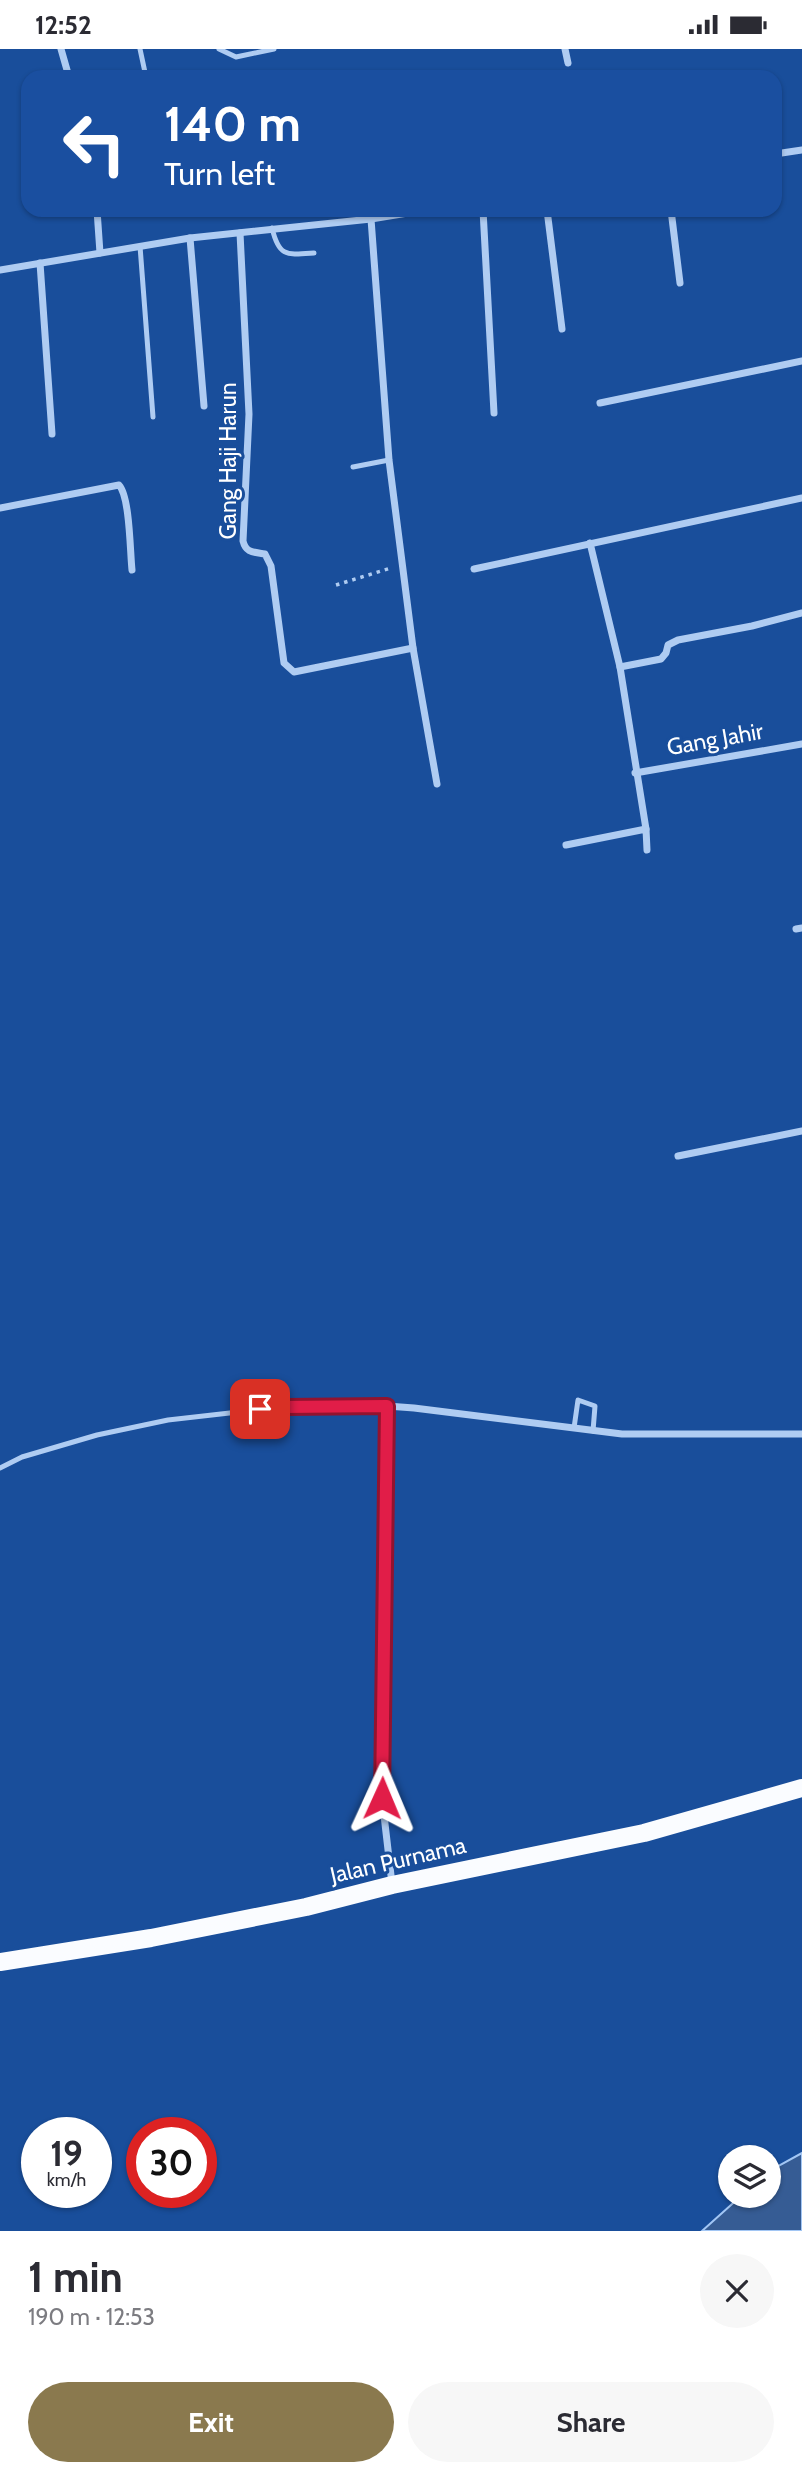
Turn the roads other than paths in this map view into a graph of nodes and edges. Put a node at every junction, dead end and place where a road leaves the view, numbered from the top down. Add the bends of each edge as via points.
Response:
1 (61, 49) edge
2 (140, 49) edge
3 (219, 49) edge
4 (274, 49) edge
5 (565, 49) edge
6 (568, 63) dead end
7 (67, 70) edge
8 (144, 70) edge
9 (802, 150) edge
10 (782, 153) edge
11 (97, 217) edge
12 (383, 217) edge
13 (483, 217) edge
14 (548, 217) edge
15 (672, 217) edge
16 (371, 219) junction
17 (272, 228) junction
18 (240, 233) junction
19 (190, 238) junction
20 (140, 246) junction
21 (100, 253) junction
22 (314, 253) dead end
23 (40, 263) junction
24 (0, 270) edge
25 (680, 283) dead end
26 (562, 329) dead end
27 (802, 361) edge
28 (600, 403) dead end
29 (204, 406) dead end
30 (494, 413) dead end
31 (153, 418) dead end
32 (52, 434) dead end
33 (389, 460) junction
34 (353, 467) dead end
35 (802, 498) edge
36 (0, 508) edge
37 (590, 543) junction
38 (474, 569) dead end
39 (132, 570) dead end
40 (802, 613) edge
41 (413, 647) junction
42 (620, 667) junction
43 (802, 744) edge
44 (635, 773) junction
45 (437, 784) dead end
46 (646, 829) junction
47 (566, 845) dead end
48 (647, 850) dead end
49 (802, 1131) edge
50 (678, 1156) dead end
51 (387, 1406) junction
52 (574, 1428) junction
53 (593, 1431) junction
54 (802, 1434) edge
55 (0, 1468) edge
56 (802, 1788) edge
57 (392, 1885) junction
58 (0, 1962) edge

1 - 7 street
2 - 8 lane
3 - 4 lane via 236,57
5 - 6 street
9 - 10 street
11 - 21 street
12 - 16 street
13 - 30 street
14 - 26 street
15 - 25 street
16 - 17 street
16 - 33 street
17 - 18 street
17 - 22 lane via 282,252
18 - 19 street
18 - 41 street, Gang Haji Harun via 249,414 243,541 249,552 268,558 284,663 294,672
19 - 20 street
19 - 29 street
20 - 21 street
20 - 31 lane
21 - 23 street
23 - 24 street
23 - 32 street
27 - 28 street
33 - 34 lane
33 - 41 street
35 - 37 street
36 - 39 street via 119,485 126,507
37 - 38 street
37 - 42 street
40 - 42 street via 678,640 668,645 661,659
41 - 45 street
42 - 44 street
43 - 44 street, Gang Jahir
44 - 46 street
46 - 47 street
46 - 48 street
49 - 50 street
51 - 52 street
51 - 55 lane via 284,1407 168,1420 85,1439
51 - 57 street via 382,1798
52 - 53 street
52 - 53 lane via 578,1400 595,1406
53 - 54 street
56 - 57 main road, Jalan Purnama via 644,1833
57 - 58 main road, Jalan Purnama via 151,1938

